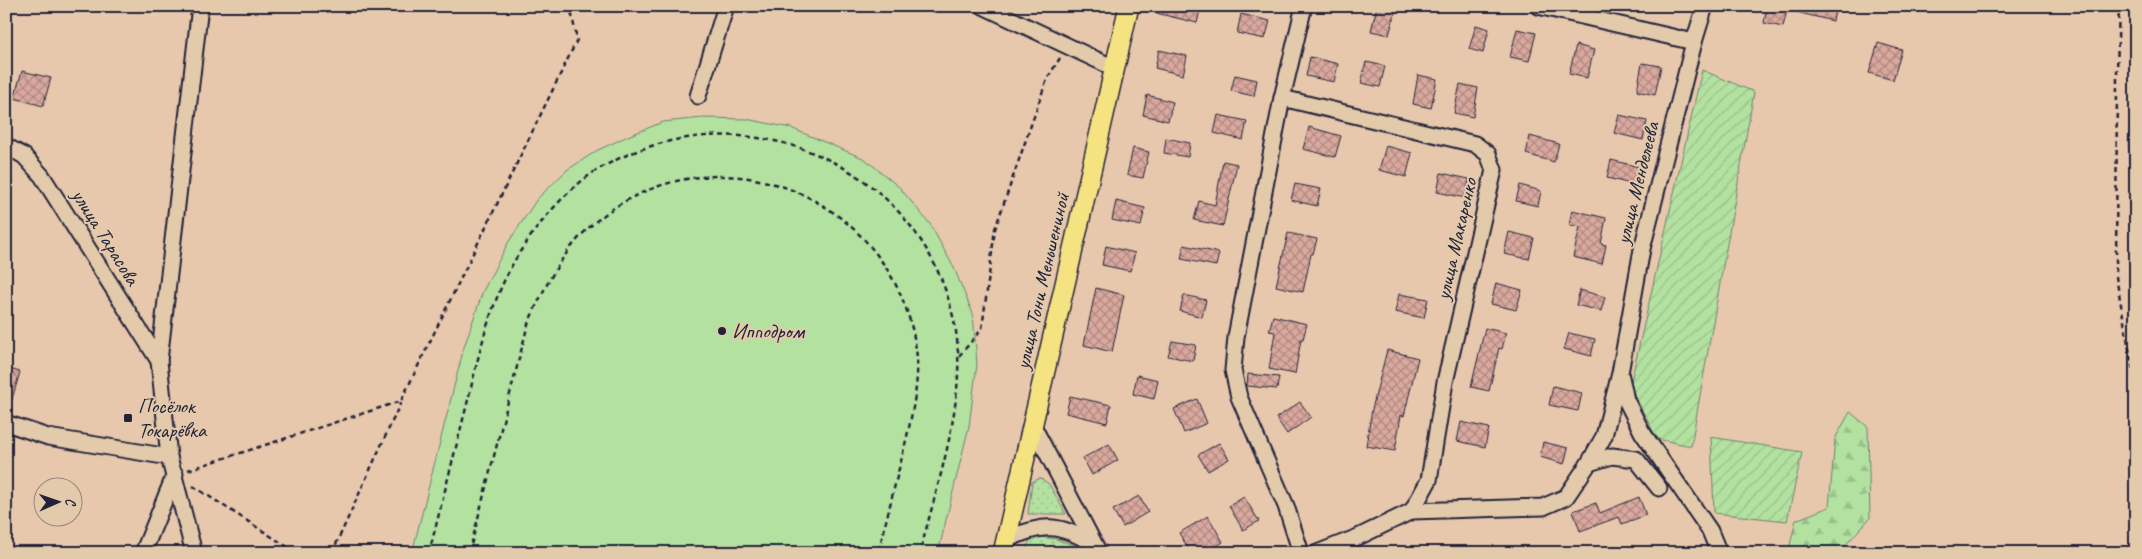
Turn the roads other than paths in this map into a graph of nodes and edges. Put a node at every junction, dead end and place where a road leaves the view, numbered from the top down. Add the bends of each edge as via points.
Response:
1 (200, 6) edge
2 (726, 6) edge
3 (983, 6) edge
4 (1129, 6) edge
5 (1304, 6) edge
6 (1538, 6) edge
7 (1705, 6) edge
8 (1694, 42) junction
9 (1114, 68) junction
10 (698, 96) dead end
11 (1282, 98) junction
12 (6, 146) edge
13 (160, 361) junction
14 (1620, 373) junction
15 (1032, 424) junction
16 (7, 425) edge
17 (168, 457) junction
18 (1589, 463) junction
19 (174, 474) junction
20 (1659, 488) dead end
21 (1412, 511) junction
22 (1004, 546) edge
23 (1097, 549) edge
24 (143, 553) edge
25 (194, 553) edge
26 (1301, 553) edge
27 (1317, 553) edge
28 (1719, 553) edge

1 - 13 street
2 - 10 street
3 - 9 street
4 - 9 main road, улица Тони Меньшениной
5 - 11 street
6 - 8 street
7 - 8 street, улица Менделеева
8 - 14 street, улица Менделеева via 1642,249
9 - 15 main road, улица Тони Меньшениной
11 - 21 street, улица Макаренко via 1475,144 1488,154 1494,170 1445,382 1429,480
11 - 26 street via 1236,337 1233,370 1239,397 1286,506
12 - 13 street, улица Тарасова via 24,156 42,176
13 - 17 street
14 - 18 street, улица Менделеева via 1604,436
14 - 28 street, улица Менделеева via 1626,400 1642,432 1710,531
15 - 22 main road, улица Тони Меньшениной
15 - 23 street
16 - 17 street via 48,437
17 - 19 street
18 - 20 street via 1612,456 1636,459
18 - 21 street, улица Менделеева via 1566,497 1543,507
19 - 24 street
19 - 25 street
21 - 27 street
22 - 23 street via 1026,530 1042,527 1077,534

